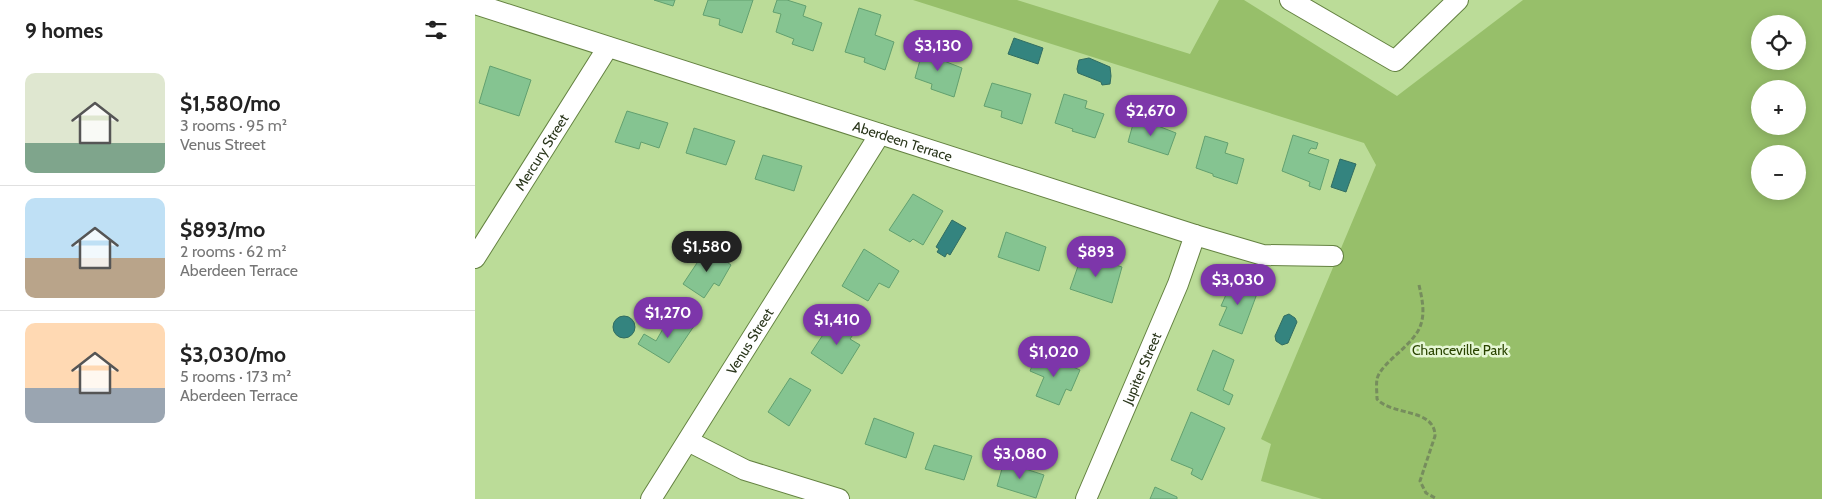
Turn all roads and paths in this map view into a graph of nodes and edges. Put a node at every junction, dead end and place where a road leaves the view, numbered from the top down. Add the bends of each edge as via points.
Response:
1 (1290, 0) edge
2 (1458, 0) edge
3 (475, 4) edge
4 (608, 47) junction
5 (881, 134) junction
6 (1195, 235) junction
7 (1333, 256) dead end
8 (475, 258) edge
9 (1419, 285) dead end
10 (688, 441) junction
11 (651, 499) edge
12 (839, 499) edge
13 (1086, 499) edge
14 (1437, 499) edge

1 - 2 street via 1395,61
3 - 4 street, Aberdeen Terrace
4 - 5 street, Aberdeen Terrace
4 - 8 street, Mercury Street
5 - 6 street, Aberdeen Terrace
5 - 10 street, Venus Street
6 - 7 street, Aberdeen Terrace via 1263,255
6 - 13 street, Jupiter Street via 1178,284
9 - 14 path via 1423,305 1421,326 1377,377 1377,399 1383,406 1421,417 1435,429 1419,481 1426,493
10 - 11 street, Venus Street
10 - 12 street via 745,470

